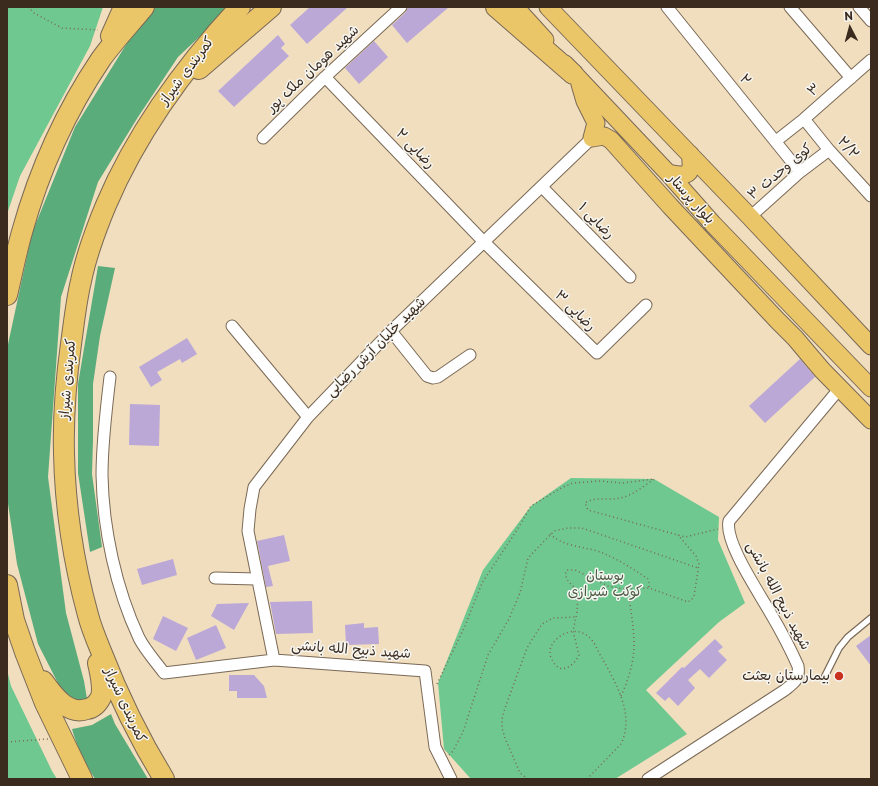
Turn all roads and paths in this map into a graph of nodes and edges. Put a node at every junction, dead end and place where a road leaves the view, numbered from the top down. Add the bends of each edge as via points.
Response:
1 (28, 7) edge
2 (124, 7) edge
3 (144, 7) edge
4 (240, 7) edge
5 (272, 7) edge
6 (401, 7) edge
7 (496, 7) edge
8 (515, 7) edge
9 (548, 7) edge
10 (666, 7) edge
11 (790, 7) edge
12 (859, 7) edge
13 (871, 21) edge
14 (113, 31) junction
15 (102, 58) junction
16 (871, 60) edge
17 (325, 77) junction
18 (576, 77) junction
19 (851, 78) junction
20 (166, 98) junction
21 (804, 119) junction
22 (263, 138) dead end
23 (592, 138) junction
24 (776, 141) junction
25 (829, 150) junction
26 (690, 154) junction
27 (800, 172) junction
28 (668, 173) junction
29 (710, 175) junction
30 (542, 187) junction
31 (871, 196) edge
32 (689, 197) junction
33 (750, 217) junction
34 (483, 242) junction
35 (630, 277) dead end
36 (7, 295) edge
37 (646, 305) dead end
38 (232, 326) dead end
39 (391, 331) junction
40 (795, 338) junction
41 (824, 338) junction
42 (871, 346) edge
43 (470, 355) dead end
44 (822, 370) junction
45 (110, 378) dead end
46 (840, 388) junction
47 (871, 388) edge
48 (308, 417) junction
49 (871, 420) edge
50 (728, 526) junction
51 (550, 534) junction
52 (678, 535) junction
53 (698, 568) junction
54 (215, 578) dead end
55 (257, 579) junction
56 (7, 585) edge
57 (628, 588) junction
58 (649, 588) junction
59 (88, 617) junction
60 (576, 617) junction
61 (871, 618) edge
62 (573, 631) junction
63 (25, 652) junction
64 (274, 660) junction
65 (824, 678) dead end
66 (438, 684) dead end
67 (621, 696) junction
68 (62, 738) junction
69 (7, 742) edge
70 (446, 753) dead end
71 (82, 779) edge
72 (164, 779) edge
73 (451, 779) edge
74 (528, 779) edge
75 (587, 779) edge
76 (648, 779) edge

1 - 14 path via 62,28
2 - 14 highway
3 - 15 highway
4 - 20 highway, کمربندی شیراز via 195,59
5 - 20 highway
6 - 17 street, شهید هومان ملک پور
7 - 18 highway
8 - 18 main road, بلوار پرستار
9 - 26 main road, بلوار پرستار
10 - 24 street, ۲
11 - 19 street
12 - 13 street
14 - 15 highway
15 - 36 highway via 64,123 43,170 22,232
16 - 19 street, ۳
17 - 22 street, شهید هومان ملک پور
17 - 34 street, رضایی ۲
18 - 23 main road via 596,123
18 - 28 main road, بلوار پرستار
19 - 21 street, ۳
20 - 59 highway, کمربندی شیراز via 123,170 106,206 81,280 73,328 64,412 64,460 76,562
21 - 24 street, ۳
21 - 25 street, ۲/۲
23 - 30 street, شهید خلبان آرش رضایی
23 - 40 main road via 604,136 611,140
24 - 27 street, ۲
25 - 27 street, کوی وحدت ۳
25 - 31 street, ۲/۲
26 - 28 main road via 692,165 688,173
26 - 29 main road, بلوار پرستار
27 - 33 street, کوی وحدت ۳
28 - 32 main road, بلوار پرستار
29 - 32 main road via 692,181
29 - 33 main road, بلوار پرستار
30 - 34 street, شهید خلبان آرش رضایی
30 - 35 street, رضایی ۱
32 - 41 main road, بلوار پرستار
33 - 42 main road, بلوار پرستار
34 - 37 street, رضایی ۳ via 597,353
34 - 39 street, شهید خلبان آرش رضایی
38 - 48 street
39 - 43 street via 428,376 433,378
39 - 48 street, شهید خلبان آرش رضایی
40 - 41 main road
40 - 44 main road
41 - 44 main road
41 - 47 main road, بلوار پرستار
44 - 46 main road
45 - 64 street, شهید ذبیح الله بانشی via 102,475 106,521 116,578 140,639 164,673
46 - 49 main road
46 - 50 street via 729,521
48 - 55 street, شهید خلبان آرش رضایی via 254,487 248,531
50 - 52 path via 685,537
50 - 76 street, شهید ذبیح الله بانشی via 738,555 791,651 799,674 796,681 785,690
51 - 53 path via 562,529 582,528
51 - 58 path via 561,542 607,554 648,579
51 - 70 path via 527,560 520,593 509,619 488,655 463,732 448,757
52 - 53 path via 696,556
52 - 66 path via 588,510 585,503 590,500 621,498 654,479 622,483 573,483 535,503 482,583
53 - 58 path via 694,596 688,602
54 - 55 street
55 - 64 street, شهید خلبان آرش رضایی
56 - 63 highway via 14,620
57 - 58 path
57 - 60 path via 608,586 575,570 567,570 565,573 569,582 578,592
57 - 67 path via 634,645 629,673
59 - 63 highway via 102,689 101,697 91,708 77,711 63,704 42,680
59 - 72 highway, کمربندی شیراز via 108,670 144,748
60 - 62 path
60 - 74 path via 553,618 542,624 527,648 505,708 502,719 505,738 520,773
61 - 65 lane via 843,642
62 - 62 path via 560,636 553,643 551,658 560,669 574,664 579,655
62 - 67 path via 591,638
63 - 68 highway
64 - 73 street, شهید ذبیح الله بانشی via 425,671 435,747
67 - 75 path via 626,722 624,737 621,744
68 - 69 path
68 - 71 highway

